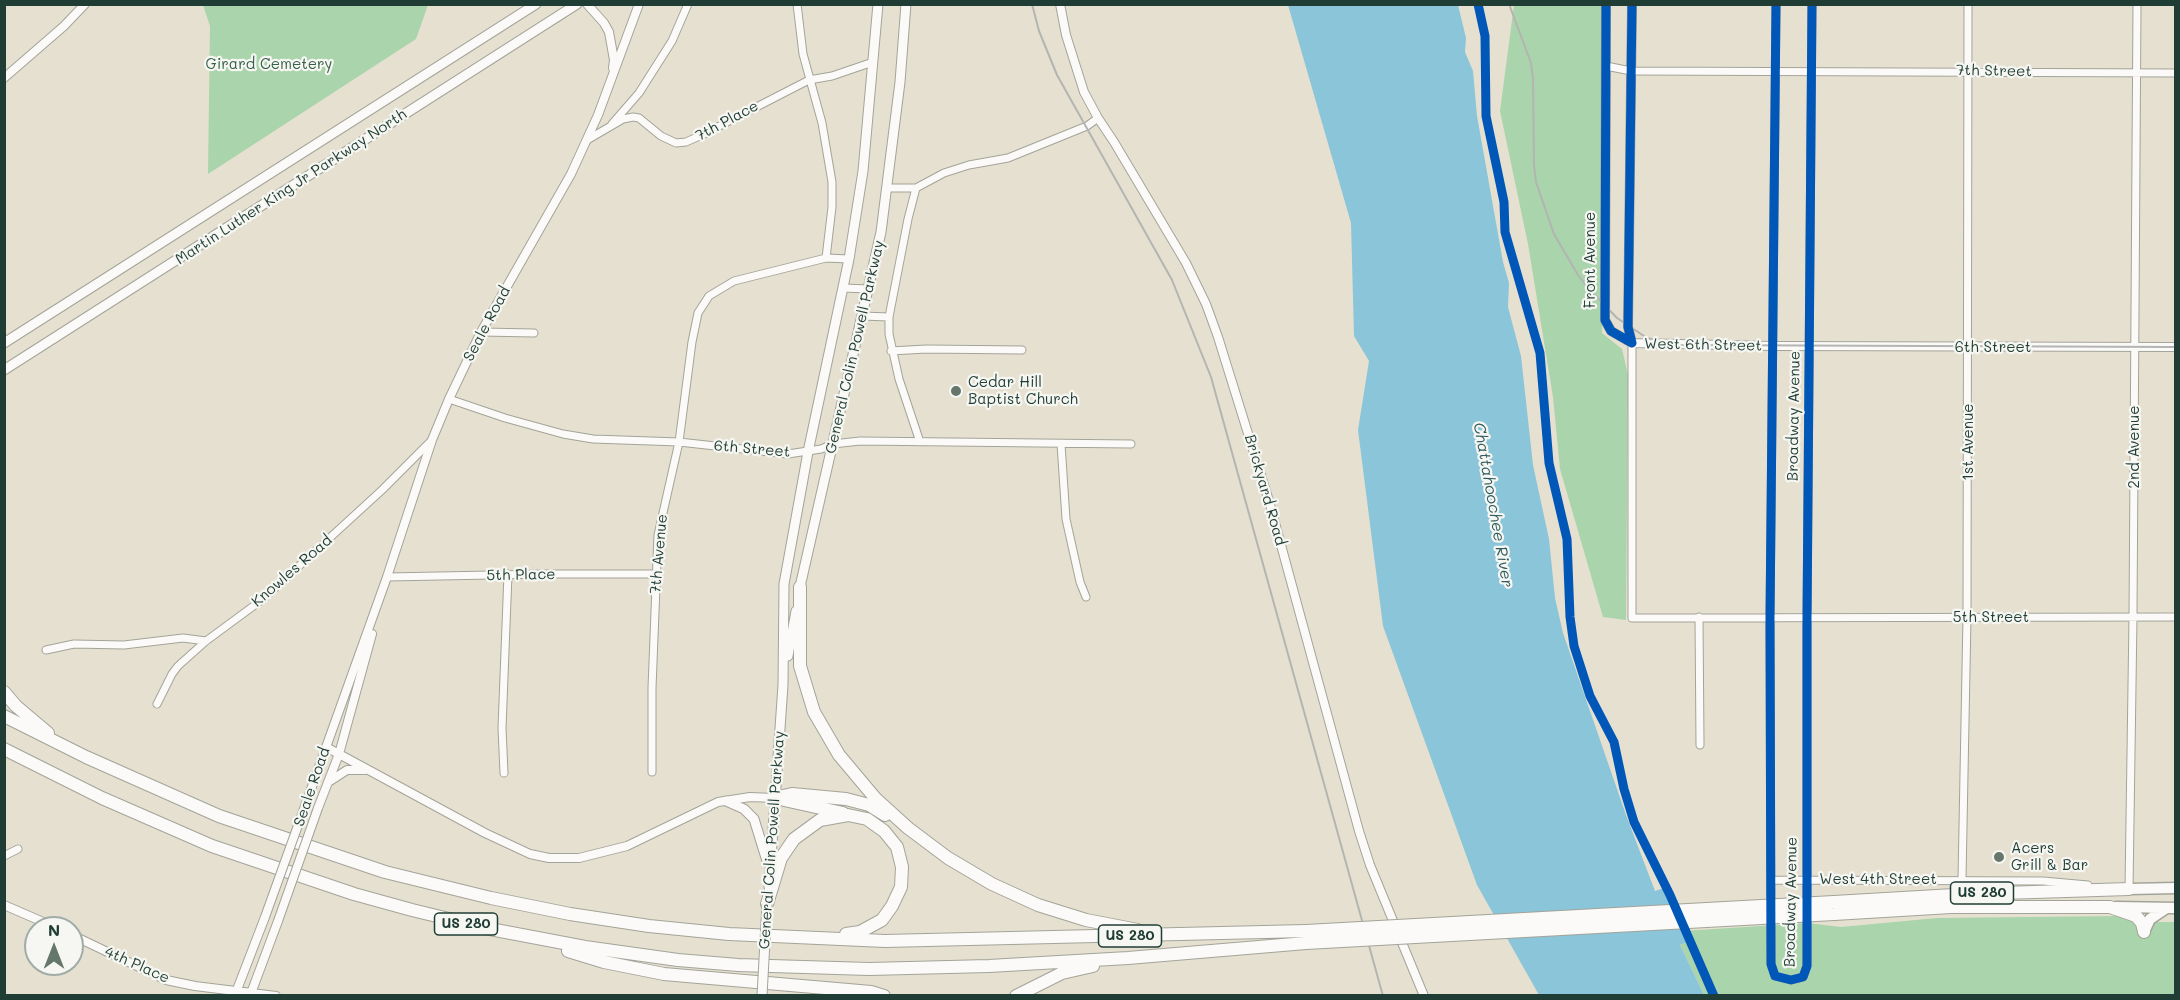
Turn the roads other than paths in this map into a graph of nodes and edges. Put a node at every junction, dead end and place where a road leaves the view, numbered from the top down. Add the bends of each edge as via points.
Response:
1 (85, 4) edge
2 (536, 4) edge
3 (577, 4) edge
4 (587, 4) edge
5 (639, 4) edge
6 (688, 4) edge
7 (797, 4) edge
8 (878, 4) edge
9 (906, 4) edge
10 (1060, 4) edge
11 (1606, 4) edge
12 (1632, 4) edge
13 (1776, 4) edge
14 (1812, 4) edge
15 (1968, 4) edge
16 (2137, 4) edge
17 (873, 62) junction
18 (1606, 66) junction
19 (1775, 70) junction
20 (1631, 71) junction
21 (1812, 71) junction
22 (1968, 71) junction
23 (2138, 73) junction
24 (2175, 73) edge
25 (4, 78) edge
26 (611, 80) junction
27 (809, 80) junction
28 (1098, 118) junction
29 (609, 128) junction
30 (587, 140) junction
31 (888, 188) junction
32 (916, 188) junction
33 (826, 258) junction
34 (849, 259) junction
35 (843, 288) junction
36 (869, 289) junction
37 (862, 316) junction
38 (889, 316) junction
39 (481, 332) junction
40 (534, 333) dead end
41 (4, 343) edge
42 (1632, 343) junction
43 (1772, 346) junction
44 (1810, 346) junction
45 (2135, 346) junction
46 (1968, 347) junction
47 (2175, 347) edge
48 (1022, 350) dead end
49 (891, 351) junction
50 (4, 370) edge
51 (449, 399) junction
52 (432, 440) junction
53 (679, 442) junction
54 (920, 442) junction
55 (833, 444) junction
56 (1061, 444) junction
57 (1131, 444) dead end
58 (808, 452) junction
59 (508, 574) junction
60 (655, 574) junction
61 (387, 578) junction
62 (800, 587) junction
63 (1086, 597) dead end
64 (1966, 617) junction
65 (2133, 617) junction
66 (2175, 617) edge
67 (1699, 618) junction
68 (1770, 618) junction
69 (1807, 618) junction
70 (206, 641) junction
71 (46, 650) dead end
72 (783, 685) junction
73 (4, 692) edge
74 (157, 704) dead end
75 (4, 716) edge
76 (1700, 745) dead end
77 (63, 746) junction
78 (326, 747) junction
79 (4, 749) edge
80 (339, 754) junction
81 (369, 770) junction
82 (652, 772) dead end
83 (504, 773) dead end
84 (328, 783) junction
85 (774, 798) junction
86 (726, 801) junction
87 (849, 814) junction
88 (908, 828) junction
89 (18, 849) dead end
90 (4, 856) edge
91 (770, 871) junction
92 (1807, 879) junction
93 (1962, 879) junction
94 (1771, 880) junction
95 (2175, 888) edge
96 (2129, 889) junction
97 (767, 904) junction
98 (4, 905) edge
99 (2110, 907) junction
100 (1834, 908) junction
101 (2171, 908) edge
102 (29, 916) edge
103 (2144, 932) joint
104 (510, 933) junction
105 (1163, 935) junction
106 (1306, 937) junction
107 (813, 939) junction
108 (84, 941) edge
109 (1128, 958) junction
110 (236, 993) edge
111 (251, 994) edge
112 (276, 996) edge
113 (762, 996) edge
114 (884, 996) edge
115 (1016, 996) edge
116 (1424, 996) edge

1 - 25 street
2 - 41 main road, Martin Luther King Jr Parkway North
3 - 50 main road, Martin Luther King Jr Parkway North
4 - 26 street, Seale Road via 609,32 614,60
5 - 26 street, Seale Road
6 - 29 street via 672,41 645,84
7 - 27 street
8 - 17 main road, General Colin Powell Parkway
9 - 31 main road, General Colin Powell Parkway
10 - 28 street, Brickyard Road via 1074,64
11 - 18 street, Front Avenue
12 - 20 street
13 - 19 street, Broadway Avenue
14 - 21 street, Broadway Avenue
15 - 22 street, 1st Avenue
16 - 23 street, 2nd Avenue
17 - 27 street, 7th Place
17 - 34 main road, General Colin Powell Parkway via 863,171
18 - 20 street, 7th Street
18 - 42 street, Front Avenue via 1605,320 1611,331
19 - 20 street, 7th Street
19 - 21 street, 7th Street
19 - 43 street, Broadway Avenue
20 - 42 street via 1628,327
21 - 22 street, 7th Street
21 - 44 street, Broadway Avenue
22 - 23 street, 7th Street
22 - 46 street, 1st Avenue
23 - 24 street, 7th Street
23 - 45 street, 2nd Avenue
26 - 30 street, Seale Road
27 - 29 street, 7th Place via 686,142 661,136 639,118 623,119
27 - 33 street via 822,123 832,182
28 - 32 street via 1022,154 944,173
28 - 116 street, Brickyard Road via 1166,228 1206,304 1255,452 1359,831
29 - 30 street, 7th Place
30 - 39 street, Seale Road
31 - 32 street
31 - 36 main road, General Colin Powell Parkway
32 - 38 street
33 - 34 street
33 - 53 street, 7th Avenue via 734,281 716,290 702,305 692,342
34 - 35 main road, General Colin Powell Parkway
35 - 36 street
35 - 58 main road, General Colin Powell Parkway
36 - 37 main road, General Colin Powell Parkway
37 - 38 street
37 - 55 main road, General Colin Powell Parkway
38 - 49 street
39 - 40 street
39 - 51 street, Seale Road
42 - 43 street, West 6th Street
42 - 67 street, 5th Street via 1632,618
43 - 44 street, West 6th Street
43 - 68 street, Broadway Avenue
44 - 46 street, 6th Street
44 - 69 street, Broadway Avenue
45 - 46 street, 6th Street
45 - 47 street, 6th Street
45 - 65 street, 2nd Avenue
46 - 64 street, 1st Avenue
48 - 49 street
49 - 54 street
51 - 52 street, Seale Road
51 - 53 street, 6th Street via 563,434
52 - 61 street, Seale Road
52 - 70 street, Knowles Road via 264,598
53 - 58 street, 6th Street via 788,454
53 - 60 street, 7th Avenue via 658,535
54 - 55 street, 6th Street
54 - 56 street, 6th Street
55 - 58 street, 6th Street
55 - 62 main road, General Colin Powell Parkway
56 - 57 street, 6th Street
56 - 63 street via 1066,519
58 - 72 main road, General Colin Powell Parkway via 784,584
59 - 60 street, 5th Place
59 - 61 street, 5th Place
59 - 83 street
60 - 82 street, 7th Avenue
61 - 78 street, Seale Road
61 - 80 street, Seale Road
62 - 72 main road, General Colin Powell Parkway
62 - 88 highway via 800,666 814,712 839,755 876,799
64 - 65 street, 5th Street
64 - 69 street, 5th Street
64 - 93 street, 1st Avenue
65 - 66 street, 5th Street
65 - 96 street, 2nd Avenue
67 - 68 street, 5th Street
67 - 76 street
68 - 69 street, 5th Street
68 - 94 street, Broadway Avenue
69 - 92 street, Broadway Avenue
70 - 71 street via 183,638 124,645 74,644
70 - 74 street, Knowles Road via 172,674
72 - 85 main road, General Colin Powell Parkway
73 - 77 highway
75 - 77 highway, US 280
77 - 107 highway, US 280 via 219,816 414,880 605,920
78 - 80 street
78 - 110 street, Seale Road, bridge
79 - 104 highway, US 280 via 212,846 354,894
80 - 81 street
80 - 84 street, Seale Road
81 - 84 street via 342,772
81 - 86 street via 485,833 530,854 549,858 579,858 627,846
84 - 111 street, Seale Road, bridge
85 - 86 street
85 - 87 highway
85 - 88 highway via 792,794 846,799 869,805
85 - 91 main road, General Colin Powell Parkway
86 - 91 main road via 744,809 753,819
87 - 97 highway via 820,820 794,839 781,858
87 - 107 highway via 867,819 897,847 903,867 901,887 882,920 860,932
88 - 105 highway via 948,858 1038,905 1086,920
89 - 90 street
91 - 97 main road, General Colin Powell Parkway
92 - 93 street, West 4th Street
92 - 94 street, West 4th Street
92 - 94 street, Broadway Avenue via 1807,966 1803,977 1791,980 1777,978 1772,970
93 - 96 street, West 4th Street
95 - 96 highway, US 280
96 - 100 highway, US 280 via 1971,894
97 - 113 main road, General Colin Powell Parkway, bridge
98 - 102 street
99 - 100 highway, US 280
99 - 101 highway, US 280
99 - 103 highway via 2136,916
100 - 106 highway, US 280, bridge
101 - 103 highway via 2150,920
104 - 109 highway, US 280 via 649,957 798,968 929,969
104 - 114 highway via 604,962 664,974
105 - 106 highway, US 280
105 - 107 highway, US 280
106 - 109 highway, US 280
108 - 110 street, 4th Place via 166,980
109 - 115 highway via 1062,973
110 - 111 street, 4th Place
111 - 112 street, 4th Place

